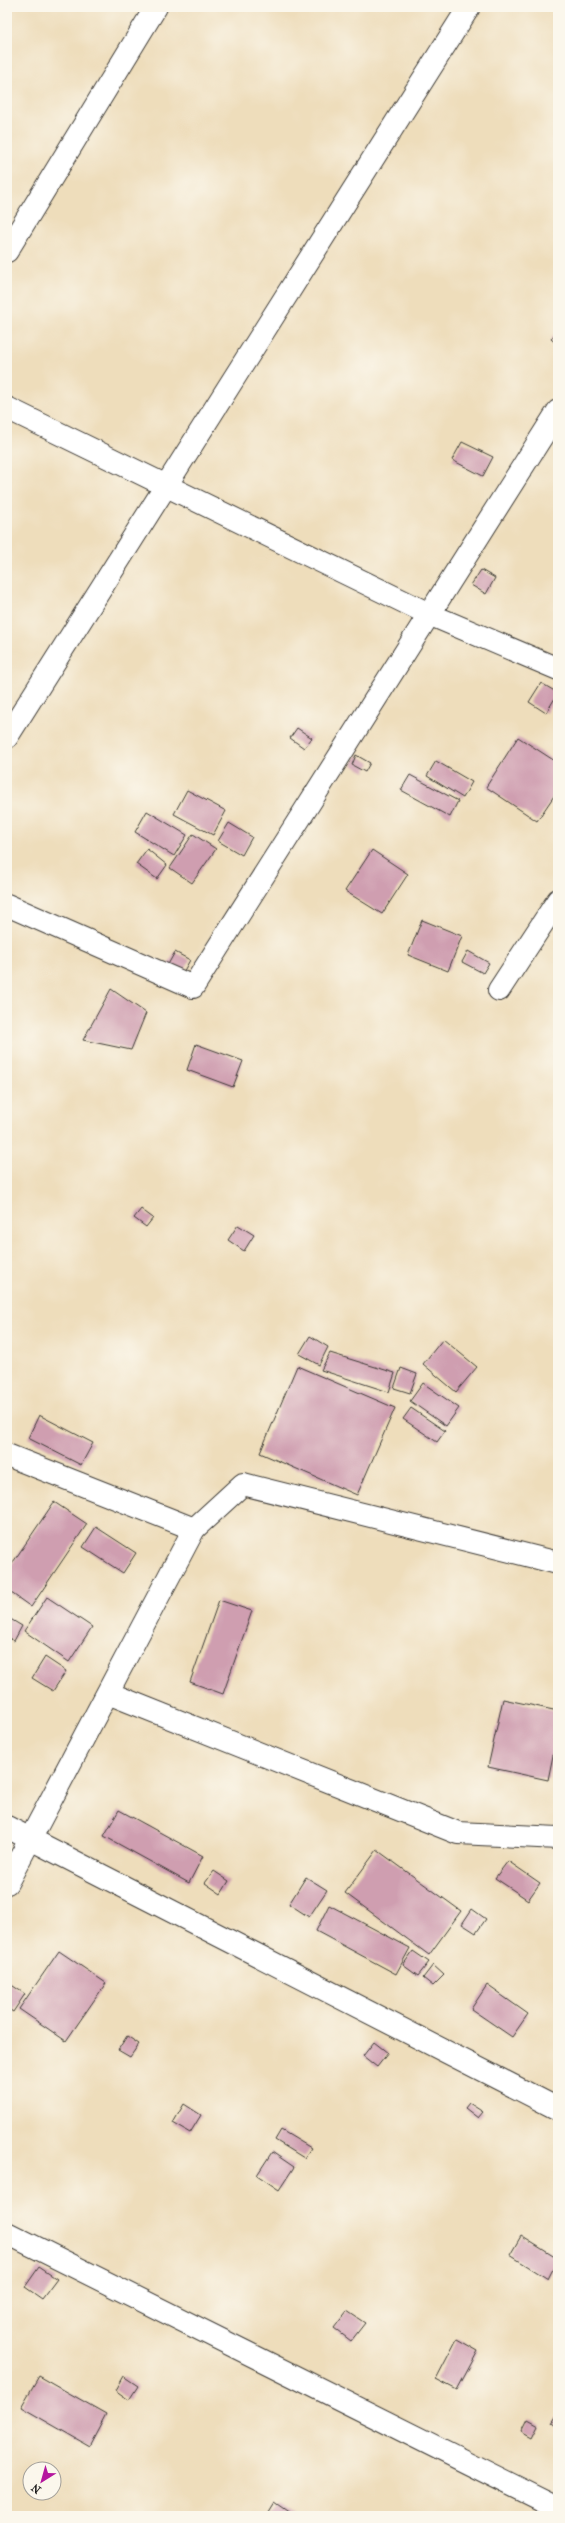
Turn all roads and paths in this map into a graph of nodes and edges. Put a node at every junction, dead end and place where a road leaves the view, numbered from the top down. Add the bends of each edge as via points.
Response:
1 (156, 7) edge
2 (469, 7) edge
3 (7, 251) edge
4 (7, 408) edge
5 (558, 411) edge
6 (166, 486) junction
7 (430, 615) junction
8 (558, 669) edge
9 (7, 737) edge
10 (558, 900) edge
11 (7, 905) edge
12 (499, 990) dead end
13 (7, 1455) edge
14 (194, 1529) junction
15 (558, 1563) edge
16 (108, 1693) junction
17 (7, 1827) edge
18 (558, 1838) edge
19 (30, 1839) junction
20 (7, 1884) edge
21 (558, 2109) edge
22 (7, 2233) edge
23 (558, 2508) edge

1 - 3 street
2 - 6 street
4 - 6 street
5 - 7 street
6 - 7 street
6 - 9 street
7 - 8 street
7 - 11 street via 193,987
10 - 12 street
13 - 14 street
14 - 15 street via 243,1484
14 - 16 street
16 - 18 street via 458,1833
16 - 19 street
17 - 19 street
19 - 20 street
19 - 21 street
22 - 23 street

